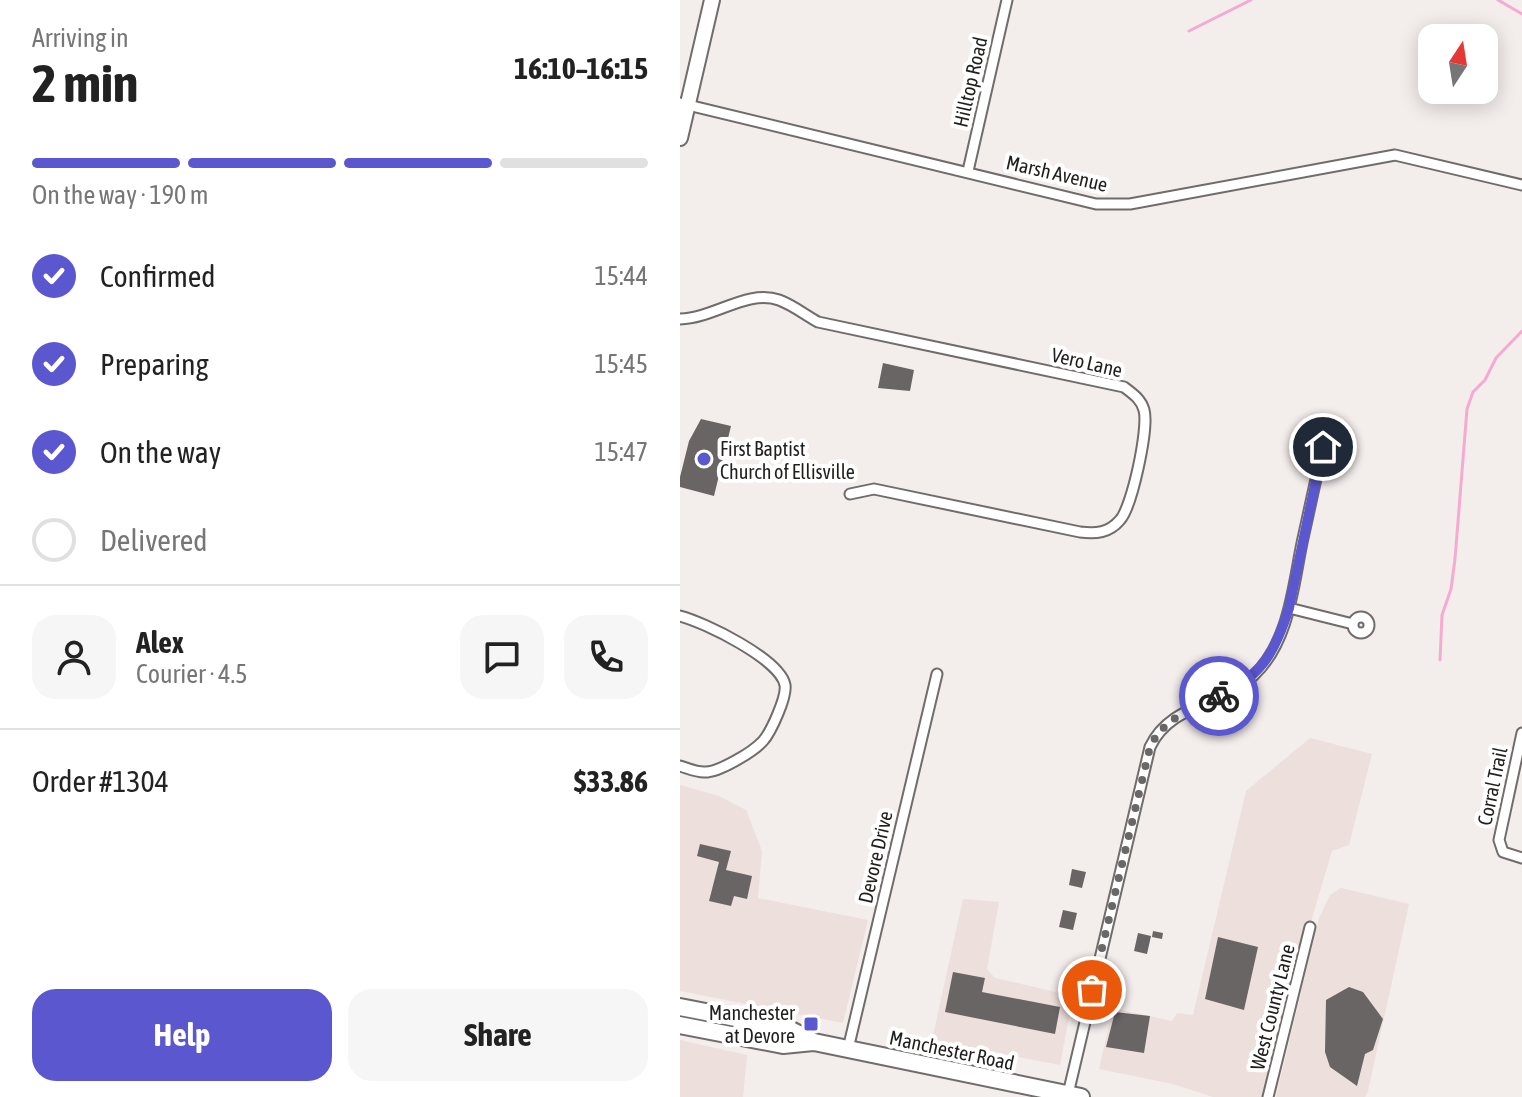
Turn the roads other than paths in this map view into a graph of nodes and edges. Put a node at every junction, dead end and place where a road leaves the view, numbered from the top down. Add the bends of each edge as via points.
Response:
1 (712, 0) edge
2 (1007, 0) edge
3 (684, 104) edge
4 (680, 138) edge
5 (968, 171) junction
6 (1522, 185) edge
7 (680, 319) edge
8 (1323, 447) dead end
9 (850, 494) dead end
10 (1289, 608) junction
11 (680, 616) edge
12 (1353, 624) dead end
13 (937, 674) dead end
14 (1522, 733) edge
15 (680, 766) edge
16 (1522, 858) edge
17 (1310, 927) dead end
18 (680, 1007) edge
19 (729, 1017) junction
20 (688, 1027) edge
21 (814, 1042) junction
22 (848, 1049) junction
23 (1074, 1096) edge
24 (1268, 1097) edge

1 - 3 main road
2 - 5 street, Hilltop Road
3 - 4 main road
3 - 5 street, Marsh Avenue
5 - 6 street, Marsh Avenue via 1110,205 1395,155
7 - 9 street, Vero Lane via 712,314 752,298 777,300 818,322 1124,387 1145,412 1145,438 1125,513 1106,531 1080,532 874,489
8 - 10 street
10 - 12 street
10 - 23 street via 1272,651 1255,675 1171,719 1150,747
11 - 15 street via 723,633 768,663 785,684 772,725 756,747 705,773
13 - 22 street, Devore Drive
14 - 16 street, Corral Trail via 1500,835 1507,855
17 - 24 street, West County Lane
18 - 19 highway, Manchester Road
19 - 20 highway
19 - 21 highway, Manchester Road via 787,1028
20 - 21 highway, Manchester Road via 783,1045
21 - 22 highway, Manchester Road
22 - 23 highway, Manchester Road

